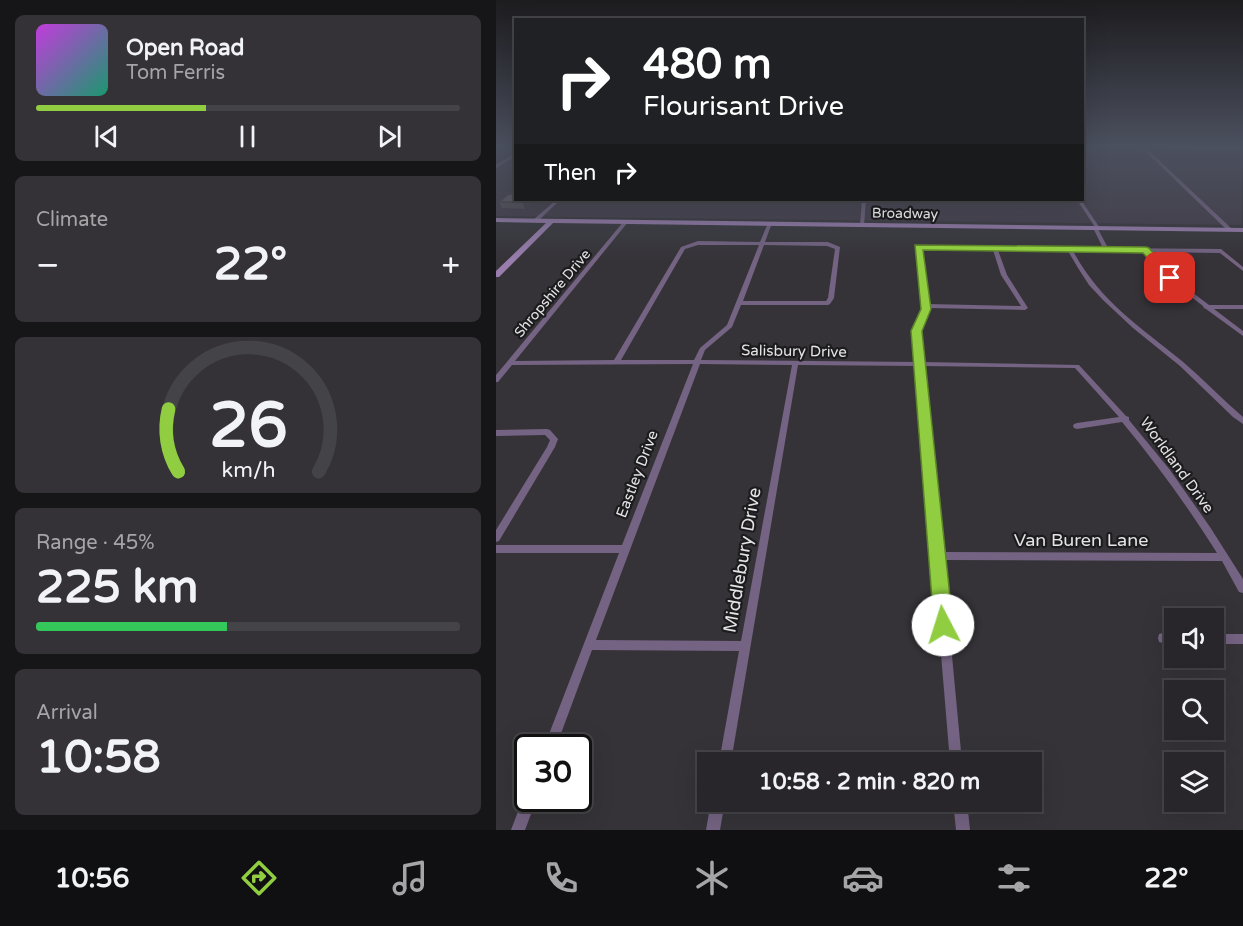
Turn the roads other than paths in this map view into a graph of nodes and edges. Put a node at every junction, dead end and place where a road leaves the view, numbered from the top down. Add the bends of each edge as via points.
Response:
1 (1182, 184) edge
2 (557, 201) edge
3 (864, 201) edge
4 (1080, 201) edge
5 (496, 220) edge
6 (535, 221) junction
7 (552, 221) junction
8 (626, 222) junction
9 (770, 224) junction
10 (862, 225) junction
11 (1097, 228) junction
12 (1229, 229) junction
13 (1243, 230) edge
14 (762, 244) junction
15 (995, 248) junction
16 (1070, 249) junction
17 (1107, 250) junction
18 (1146, 250) junction
19 (1243, 270) edge
20 (496, 275) edge
21 (740, 303) junction
22 (926, 306) junction
23 (1243, 306) edge
24 (1206, 307) junction
25 (1243, 334) edge
26 (697, 362) junction
27 (510, 363) junction
28 (616, 363) junction
29 (795, 365) junction
30 (920, 366) junction
31 (1077, 366) joint
32 (496, 380) edge
33 (1126, 419) junction
34 (1243, 422) edge
35 (1077, 426) dead end
36 (496, 433) edge
37 (496, 538) edge
38 (496, 549) edge
39 (626, 549) junction
40 (937, 556) junction
41 (1224, 557) junction
42 (1243, 589) edge
43 (1224, 639) edge
44 (1243, 639) edge
45 (589, 645) junction
46 (746, 646) junction
47 (555, 734) edge
48 (727, 752) edge
49 (955, 752) edge
50 (525, 812) edge
51 (716, 812) edge
52 (961, 812) edge
53 (518, 830) edge
54 (713, 830) edge
55 (963, 830) edge

1 - 12 street
2 - 6 street
3 - 10 street
4 - 11 street
5 - 6 main road, Broadway
6 - 7 main road, Broadway
7 - 8 main road, Broadway
7 - 20 main road
8 - 9 main road, Broadway
8 - 27 street, Shropshire Drive
9 - 10 main road, Broadway
9 - 14 street, Eastley Drive
10 - 11 main road, Broadway
11 - 12 main road, Broadway
11 - 17 street
12 - 13 main road, Broadway
14 - 21 street, Eastley Drive
14 - 21 street via 836,246 831,298 822,305
14 - 28 street via 698,243 683,248
15 - 16 street
15 - 22 street via 918,247
15 - 22 street via 1004,274 1025,308
16 - 17 street
16 - 34 street via 1101,295
17 - 18 street
18 - 19 street via 1221,251
18 - 24 street via 1170,278
21 - 26 street, Eastley Drive via 730,326 702,349
22 - 30 street via 917,331
23 - 24 street
24 - 25 street
26 - 28 street, Salisbury Drive
26 - 29 street, Salisbury Drive
26 - 39 street, Eastley Drive
27 - 28 street, Salisbury Drive
27 - 32 street, Shropshire Drive
29 - 30 street, Salisbury Drive
29 - 46 street, Middlebury Drive
30 - 31 street, Salisbury Drive
30 - 40 street
31 - 33 street, Worldland Drive
33 - 35 street
33 - 41 street, Worldland Drive via 1178,485
36 - 37 street via 547,432 553,439
38 - 39 street
39 - 45 street, Eastley Drive
40 - 41 street, Van Buren Lane
40 - 49 street
41 - 42 street, Worldland Drive
43 - 44 street
45 - 46 street
45 - 47 street, Eastley Drive
46 - 48 street, Middlebury Drive
50 - 53 street
51 - 54 street
52 - 55 street

